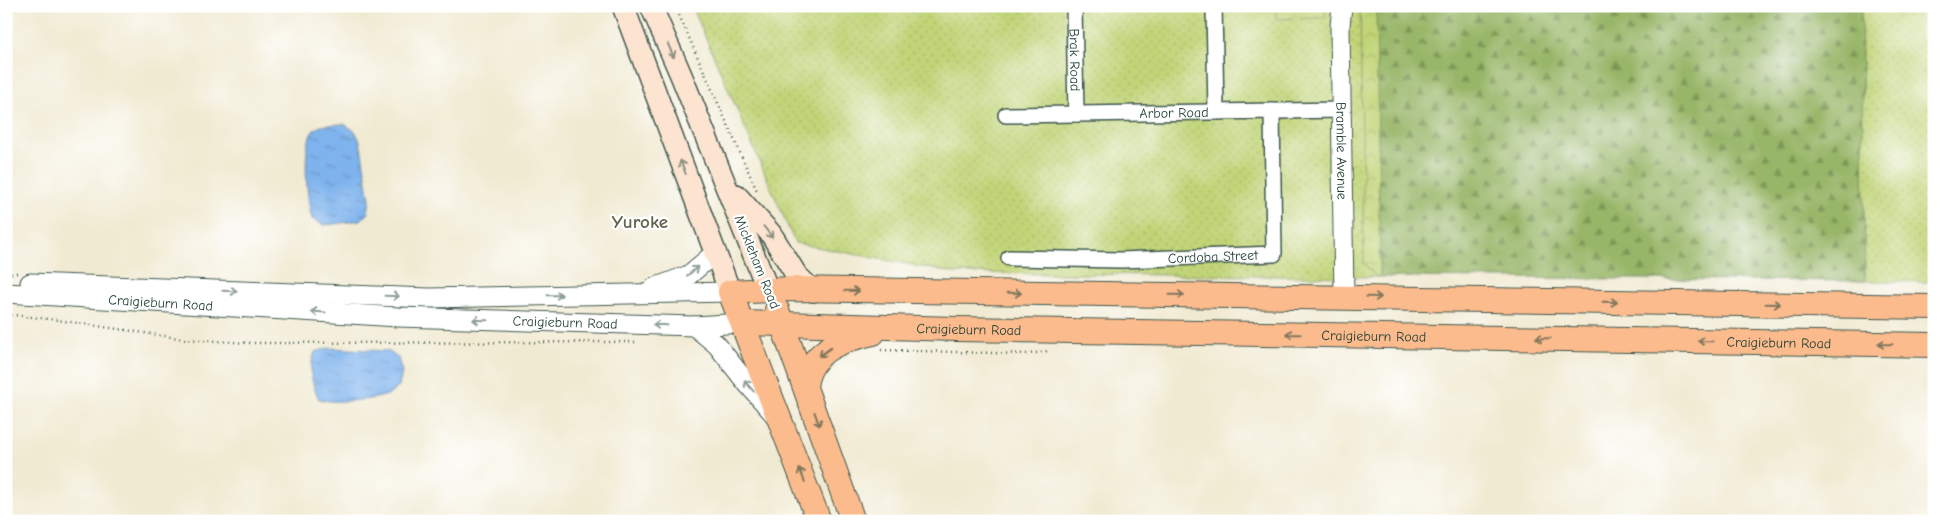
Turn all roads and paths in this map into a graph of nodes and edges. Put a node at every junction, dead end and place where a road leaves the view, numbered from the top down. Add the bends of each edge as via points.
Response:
1 (623, 6) edge
2 (651, 6) edge
3 (675, 6) edge
4 (1074, 6) edge
5 (1214, 6) edge
6 (1342, 6) edge
7 (1342, 110) junction
8 (1272, 111) junction
9 (1216, 112) junction
10 (1076, 114) junction
11 (1006, 115) dead end
12 (725, 182) junction
13 (760, 197) dead end
14 (716, 252) junction
15 (1009, 258) dead end
16 (26, 273) dead end
17 (6, 274) edge
18 (6, 283) edge
19 (768, 290) junction
20 (813, 291) junction
21 (730, 292) junction
22 (6, 293) edge
23 (156, 293) junction
24 (633, 294) junction
25 (1344, 297) junction
26 (1934, 307) edge
27 (252, 308) junction
28 (6, 314) edge
29 (744, 323) junction
30 (782, 323) junction
31 (694, 326) junction
32 (904, 327) junction
33 (640, 342) dead end
34 (1934, 345) edge
35 (805, 386) junction
36 (782, 422) junction
37 (819, 521) edge
38 (853, 521) edge

14 -> 1 main road
2 -> 12 main road, Mickleham Road
3 - 13 path
4 - 10 street, Brak Road
5 - 9 street
6 - 7 street, Bramble Avenue
7 - 8 street, Arbor Road
7 - 25 street, Bramble Avenue
8 - 9 street, Arbor Road
8 - 15 street, Cordoba Street via 1274,254 1121,260
9 - 10 street, Arbor Road
10 - 11 street, Arbor Road
12 - 19 main road, Mickleham Road
12 -> 20 main road via 771,234 797,276
14 - 21 main road
24 -> 14 street via 689,275
16 - 17 path
18 - 23 street, Craigieburn Road
19 - 20 main road, Craigieburn Road
19 - 21 main road, Craigieburn Road
19 - 30 main road, Mickleham Road
20 -> 25 main road, Craigieburn Road
21 - 24 street, Craigieburn Road
21 - 29 main road
22 - 27 street, Craigieburn Road
23 -> 24 street, Craigieburn Road via 429,298
23 - 27 street
25 -> 26 main road, Craigieburn Road
31 -> 27 street, Craigieburn Road via 398,317
28 - 33 path via 185,339 249,343
29 - 30 main road, Craigieburn Road
29 - 31 street, Craigieburn Road
29 - 36 main road
30 - 32 main road, Craigieburn Road
30 - 35 main road, Mickleham Road
36 -> 31 street via 717,345
34 -> 32 main road, Craigieburn Road
32 -> 35 main road via 844,341 832,347 811,365
35 -> 38 main road, Mickleham Road
37 -> 36 main road

